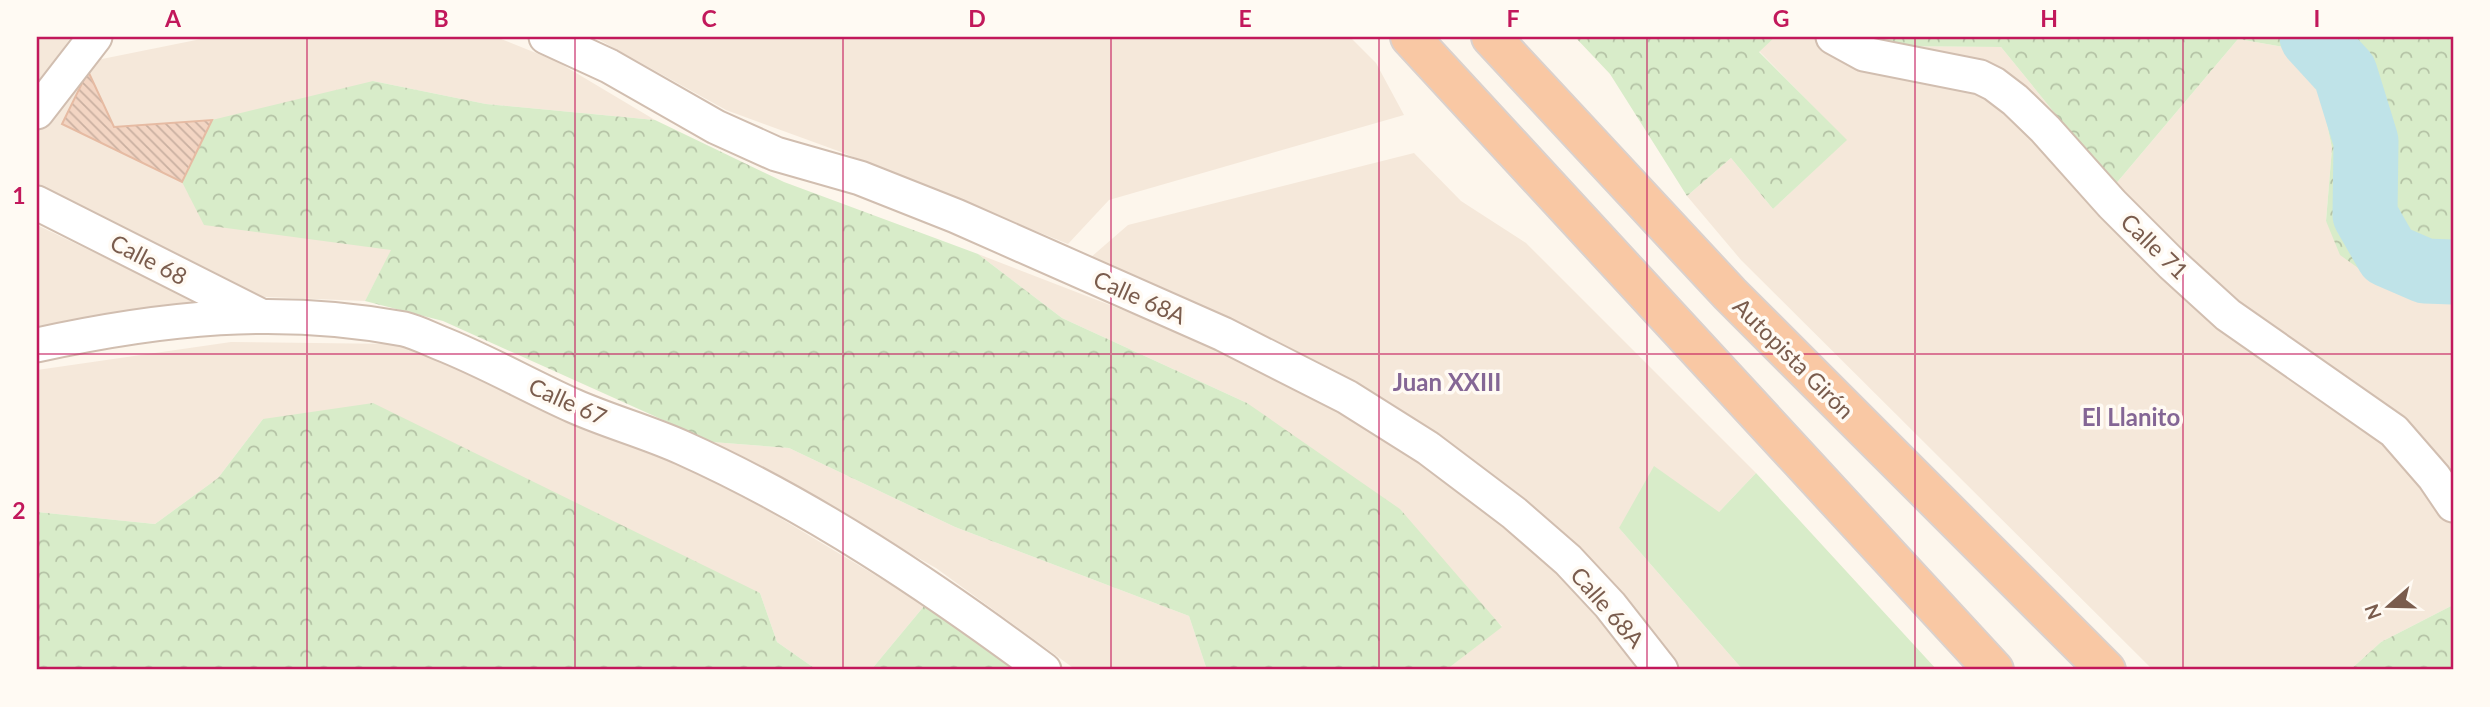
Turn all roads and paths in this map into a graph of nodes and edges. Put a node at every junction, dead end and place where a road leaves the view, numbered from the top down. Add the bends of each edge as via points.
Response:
1 (546, 37) edge
2 (1410, 37) edge
3 (1491, 37) edge
4 (1833, 37) edge
5 (102, 38) edge
6 (37, 112) edge
7 (37, 203) edge
8 (261, 316) junction
9 (37, 345) edge
10 (2453, 505) edge
11 (1044, 670) edge
12 (1661, 670) edge
13 (1994, 670) edge
14 (2106, 670) edge

1 - 12 street, Calle 68A via 764,149 860,178 956,216 1223,334 1347,397 1428,448 1514,513 1568,560
2 - 13 highway
3 - 14 highway, Autopista Girón via 1730,294
4 - 10 street, Calle 71 via 1864,54 1967,74 1994,84 2045,129 2112,204 2228,315 2394,431
5 - 6 street
7 - 8 street, Calle 68
8 - 9 street, Calle 67 via 113,328
8 - 11 street, Calle 67 via 324,318 407,330 476,357 575,407 682,447 852,539 954,604

